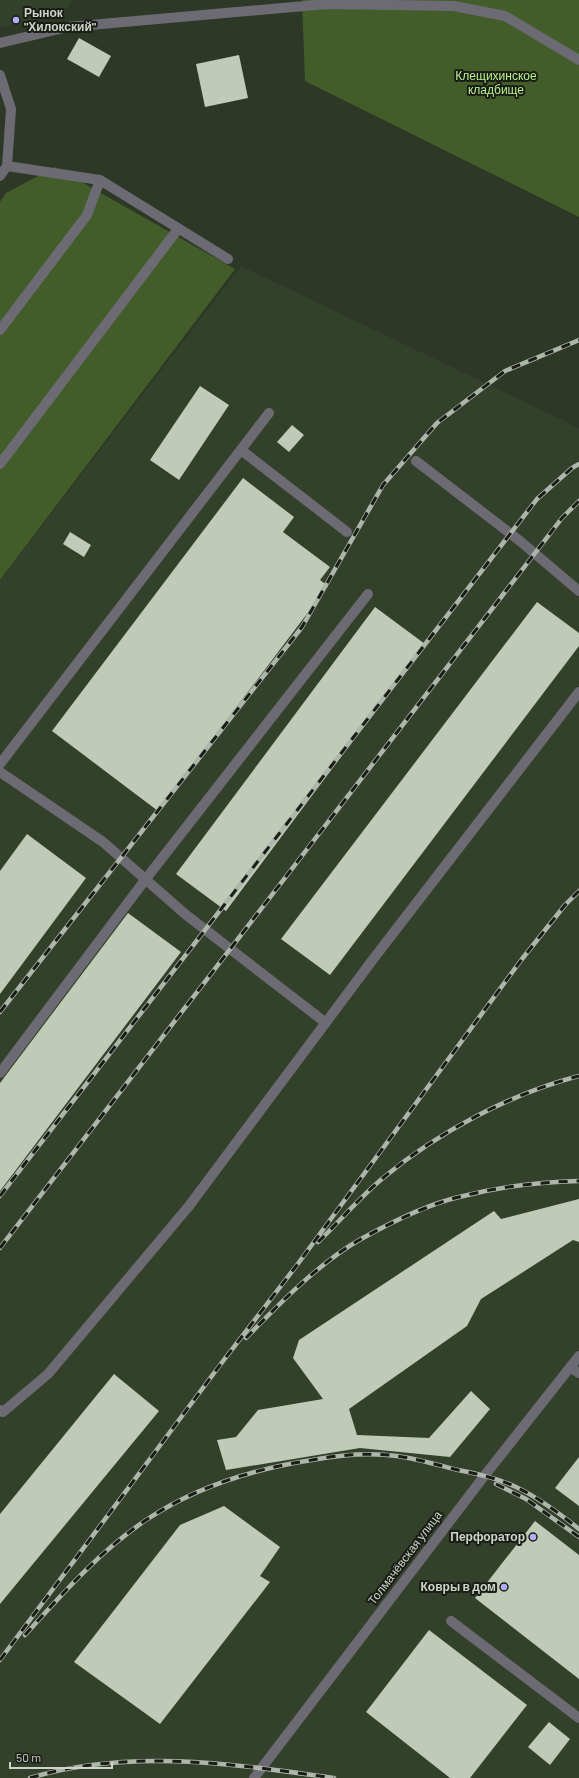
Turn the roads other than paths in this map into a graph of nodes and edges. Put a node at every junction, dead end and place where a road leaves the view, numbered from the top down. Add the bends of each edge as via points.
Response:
1 (329, 2) edge
2 (0, 43) edge
3 (579, 60) edge
4 (0, 75) edge
5 (7, 166) junction
6 (0, 176) edge
7 (100, 180) junction
8 (178, 229) junction
9 (228, 259) dead end
10 (0, 330) edge
11 (269, 413) dead end
12 (241, 450) junction
13 (416, 461) dead end
14 (0, 464) edge
15 (347, 532) dead end
16 (579, 591) edge
17 (368, 594) dead end
18 (579, 692) edge
19 (0, 764) edge
20 (0, 772) edge
21 (145, 880) junction
22 (326, 1023) junction
23 (0, 1073) edge
24 (579, 1356) edge
25 (570, 1367) junction
26 (579, 1374) edge
27 (0, 1410) edge
28 (451, 1621) dead end
29 (579, 1718) edge
30 (254, 1778) edge

1 - 2 street via 68,27
1 - 3 street via 454,6 505,16
4 - 5 street via 11,110
5 - 6 street
5 - 7 street
7 - 8 street
7 - 10 street via 87,215
8 - 9 street
8 - 14 street
11 - 12 street
12 - 15 street
12 - 19 street
13 - 16 street via 520,541
17 - 21 street
18 - 22 street
20 - 21 street via 103,842
21 - 22 street via 184,914
21 - 23 street
22 - 27 street via 189,1206 48,1374 3,1412
24 - 25 street, Толмачёвская улица
25 - 26 street
25 - 30 street, Толмачёвская улица
28 - 29 street

